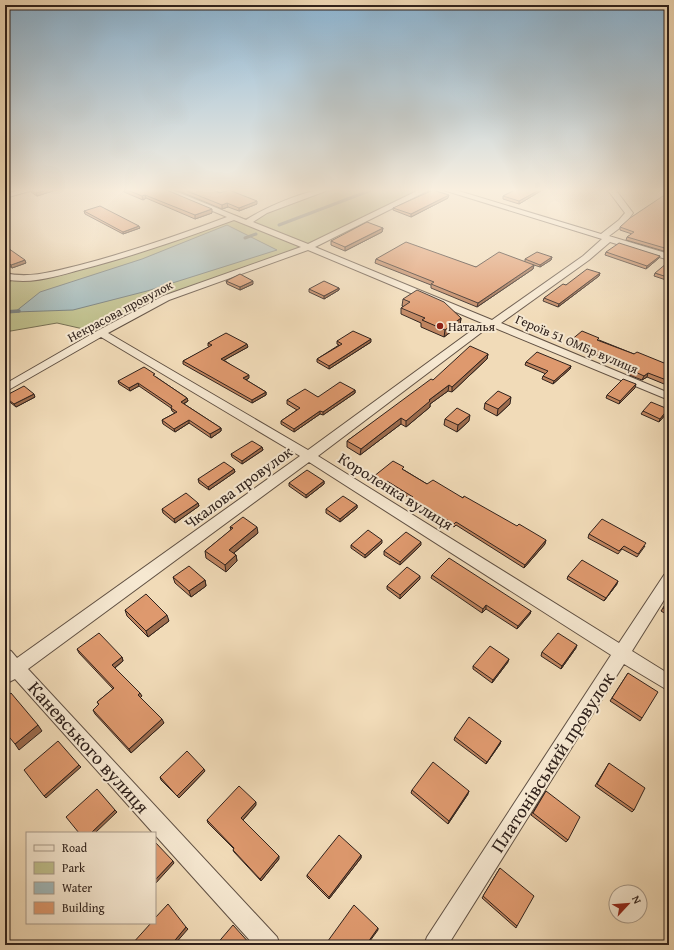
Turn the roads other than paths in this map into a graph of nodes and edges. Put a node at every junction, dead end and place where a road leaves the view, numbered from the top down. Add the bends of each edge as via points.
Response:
1 (190, 233) edge
2 (271, 233) edge
3 (337, 233) edge
4 (594, 233) edge
5 (610, 233) edge
6 (606, 237) junction
7 (307, 248) junction
8 (669, 257) edge
9 (5, 276) edge
10 (491, 324) junction
11 (101, 333) junction
12 (5, 389) edge
13 (669, 397) edge
14 (309, 456) junction
15 (669, 579) edge
16 (622, 654) junction
17 (9, 667) edge
18 (669, 683) edge
19 (269, 945) edge
20 (435, 945) edge

1 - 9 street via 146,249 38,277 17,279
2 - 7 street, Героїв 51 ОМБр вулиця
3 - 7 street, Некрасова провулок
4 - 6 street
5 - 6 street, Чкалова провулок
6 - 8 street
6 - 10 street, Чкалова провулок via 586,258
7 - 10 street, Героїв 51 ОМБр вулиця
7 - 11 street, Некрасова провулок via 166,298
10 - 13 street, Героїв 51 ОМБр вулиця
10 - 14 street, Чкалова провулок
11 - 12 street, Некрасова провулок
11 - 14 street, Короленка вулиця
14 - 16 street, Короленка вулиця
14 - 17 street, Чкалова провулок
15 - 16 street, Платонівський провулок
16 - 18 street, Короленка вулиця
16 - 20 street, Платонівський провулок
17 - 19 street, Каневського вулиця

